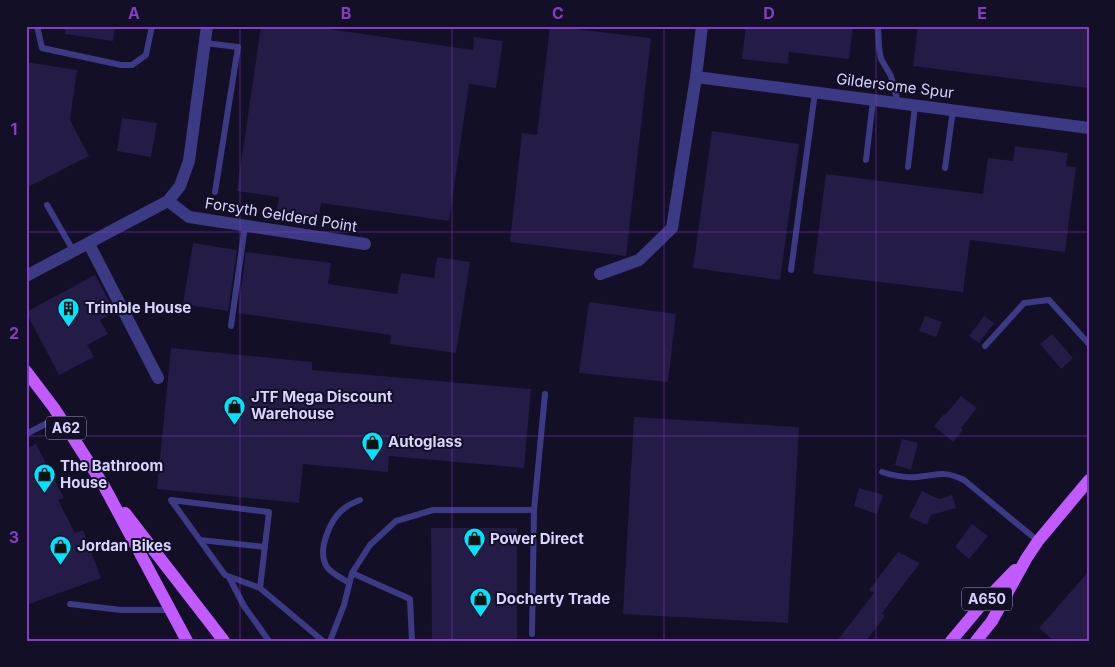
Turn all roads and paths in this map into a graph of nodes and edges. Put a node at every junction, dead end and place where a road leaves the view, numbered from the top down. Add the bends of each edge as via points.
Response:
1 (37, 26) edge
2 (152, 26) edge
3 (207, 26) edge
4 (702, 26) edge
5 (878, 26) edge
6 (205, 43) junction
7 (696, 77) junction
8 (815, 92) junction
9 (873, 100) junction
10 (898, 103) junction
11 (915, 106) junction
12 (952, 110) junction
13 (1089, 128) edge
14 (866, 160) dead end
15 (908, 167) dead end
16 (945, 168) dead end
17 (216, 192) dead end
18 (168, 201) junction
19 (47, 205) dead end
20 (245, 226) junction
21 (89, 244) junction
22 (365, 244) dead end
23 (74, 252) junction
24 (791, 270) dead end
25 (600, 274) dead end
26 (26, 276) edge
27 (231, 326) dead end
28 (1089, 344) edge
29 (984, 346) dead end
30 (26, 371) edge
31 (158, 378) dead end
32 (545, 394) dead end
33 (59, 417) junction
34 (26, 434) edge
35 (882, 472) dead end
36 (1089, 480) edge
37 (104, 486) junction
38 (360, 500) dead end
39 (534, 510) junction
40 (200, 540) junction
41 (1038, 542) junction
42 (265, 547) junction
43 (1026, 559) junction
44 (352, 573) junction
45 (229, 576) junction
46 (350, 583) junction
47 (260, 588) junction
48 (70, 604) dead end
49 (170, 610) junction
50 (532, 634) dead end
51 (187, 641) edge
52 (224, 641) edge
53 (269, 641) edge
54 (323, 641) edge
55 (330, 641) edge
56 (412, 641) edge
57 (951, 641) edge
58 (976, 641) edge

1 - 2 lane via 42,48 121,66 132,65 146,55
3 - 6 street
4 - 7 street
5 - 10 lane via 881,59 891,76
6 - 17 lane via 238,47
6 - 18 street via 189,161 180,186
7 - 8 street, Gildersome Spur
7 - 25 street via 672,228 639,260
8 - 9 street, Gildersome Spur
8 - 24 lane
9 - 10 street, Gildersome Spur
9 - 14 lane
10 - 11 street, Gildersome Spur
11 - 12 street, Gildersome Spur
11 - 15 lane
12 - 13 street, Gildersome Spur
12 - 16 lane
18 - 20 street, Forsyth Gelderd Point via 188,217
18 - 21 street
19 - 23 lane
20 - 22 street, Forsyth Gelderd Point
20 - 27 lane
21 - 23 street
21 - 31 street
23 - 26 street
28 - 29 lane via 1049,300 1024,303
30 - 33 main road, A62
32 - 39 lane
33 - 34 lane
33 - 37 main road, A62
35 - 41 lane via 909,478 951,474 964,480
36 - 41 main road, A650
37 - 49 main road, A62
37 - 52 main road, A62
38 - 46 lane via 346,506 336,517 324,545 327,567
39 - 44 lane via 433,510 396,521 370,545
39 - 50 lane
40 - 42 lane
40 - 42 lane via 171,500 269,512
40 - 45 lane
41 - 43 main road, A650
42 - 47 lane
43 - 57 main road, A650 via 983,602
43 - 58 main road, A650 via 992,620
44 - 46 lane
44 - 56 lane via 410,599
45 - 47 lane
45 - 53 lane via 244,606
46 - 55 lane
47 - 54 lane
48 - 49 lane via 121,610
49 - 51 main road, A62

